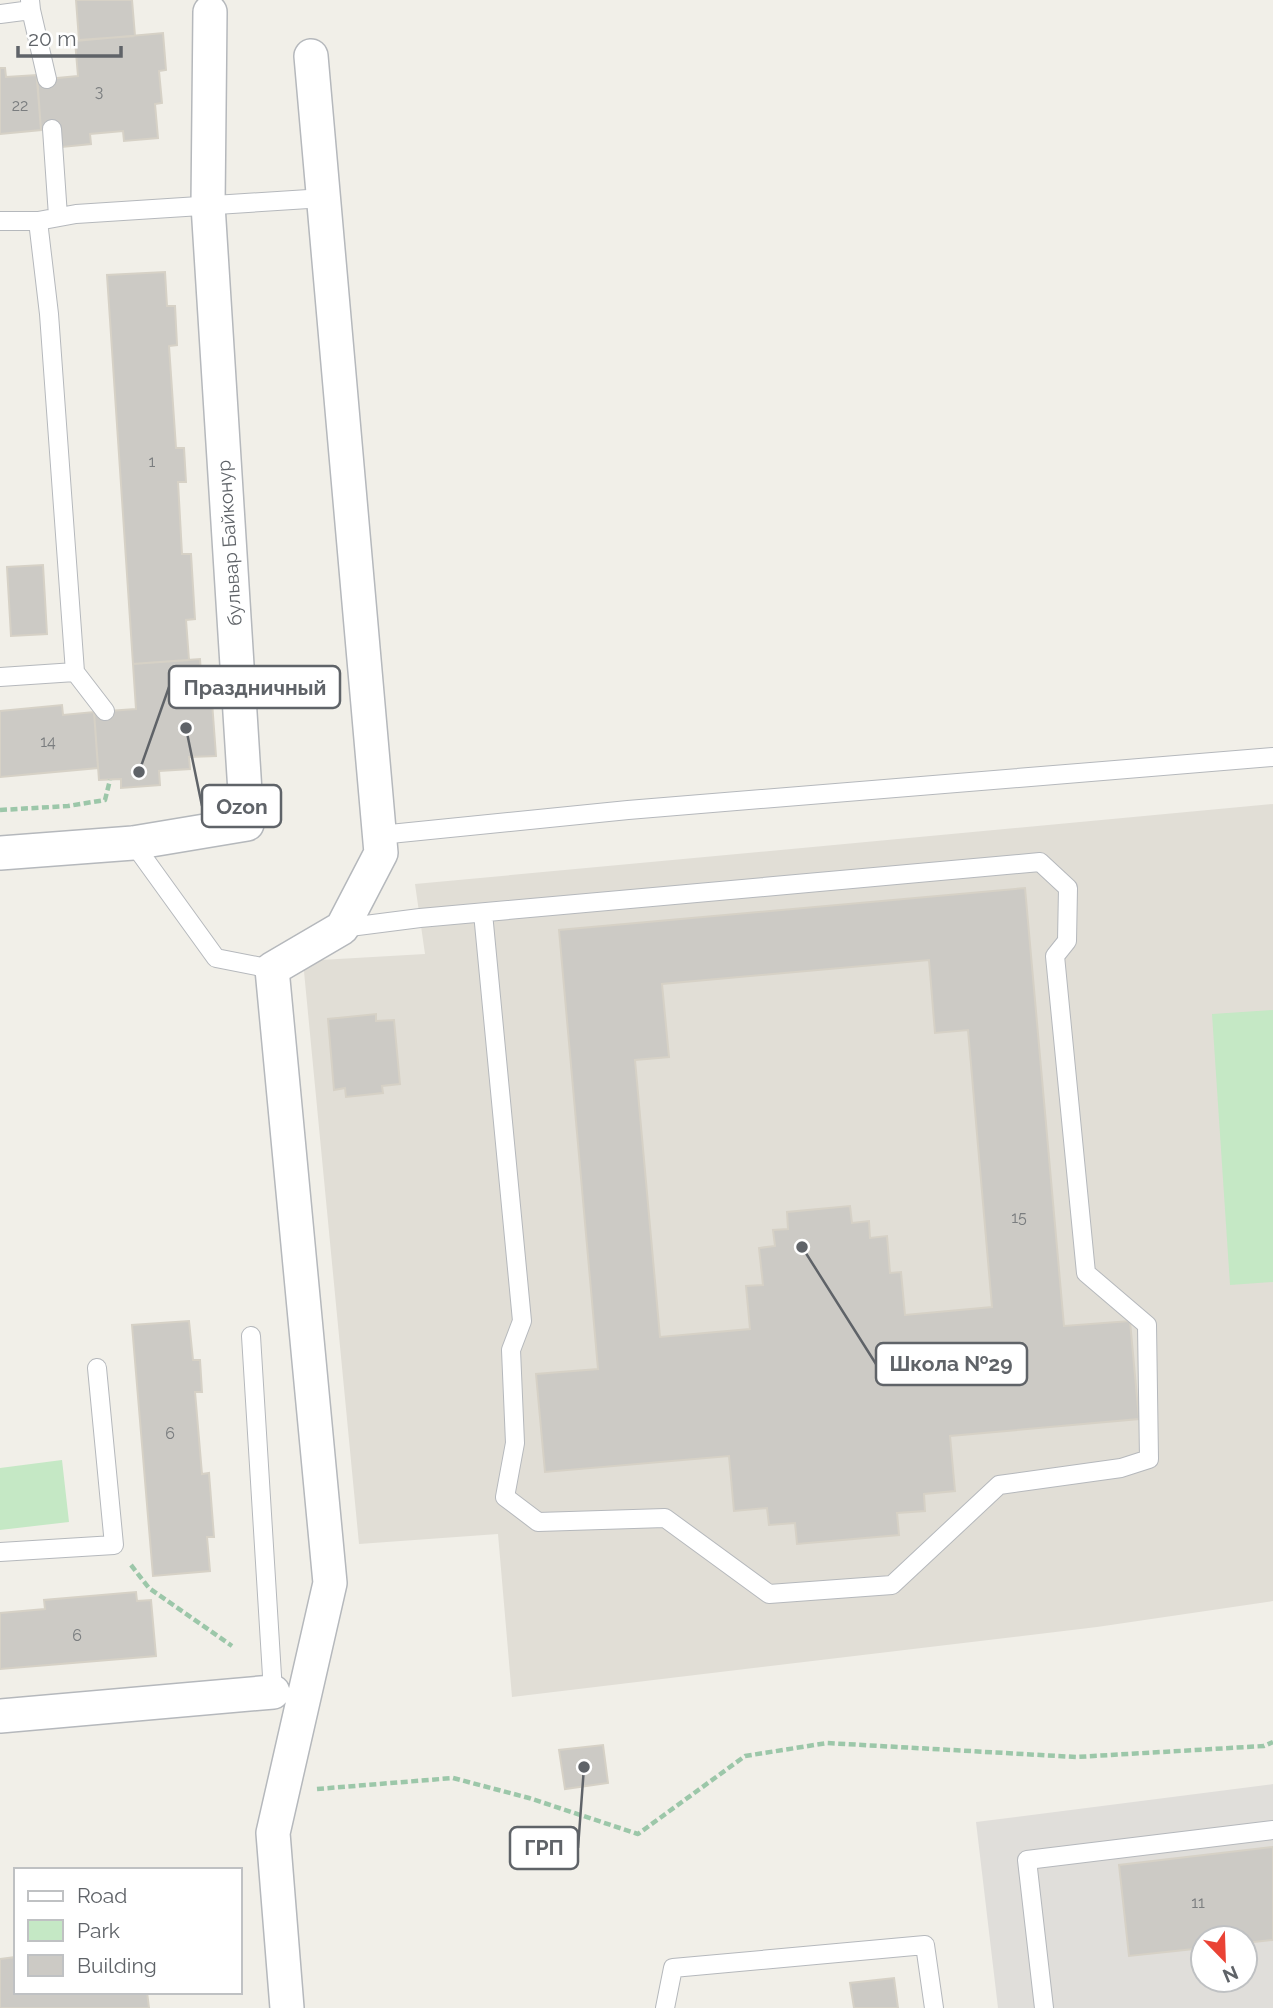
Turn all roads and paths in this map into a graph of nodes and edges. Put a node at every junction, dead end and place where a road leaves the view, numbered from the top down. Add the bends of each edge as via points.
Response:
1 (30, 5) edge
2 (210, 12) dead end
3 (0, 14) edge
4 (312, 56) dead end
5 (47, 79) dead end
6 (52, 129) dead end
7 (324, 198) junction
8 (208, 205) junction
9 (58, 216) junction
10 (0, 220) edge
11 (38, 221) junction
12 (75, 672) junction
13 (0, 677) edge
14 (105, 711) dead end
15 (1273, 757) edge
16 (110, 780) dead end
17 (0, 810) edge
18 (380, 835) junction
19 (133, 843) junction
20 (0, 853) edge
21 (482, 913) dead end
22 (342, 928) junction
23 (272, 969) junction
24 (251, 1336) dead end
25 (97, 1368) dead end
26 (114, 1545) junction
27 (0, 1552) edge
28 (232, 1646) dead end
29 (273, 1692) joint
30 (0, 1716) edge
31 (1273, 1742) edge
32 (282, 1792) junction
33 (1273, 1830) edge
34 (287, 2008) edge
35 (665, 2008) edge
36 (934, 2008) edge
37 (1044, 2008) edge

1 - 3 lane
1 - 5 lane
2 - 8 street, бульвар Байконур
4 - 7 street
6 - 9 lane
7 - 8 lane
7 - 18 street
8 - 9 lane
8 - 19 street, бульвар Байконур via 247,824
9 - 11 lane
10 - 11 lane
11 - 12 lane
12 - 13 lane
12 - 14 lane
15 - 18 lane
16 - 17 path via 105,800
18 - 22 street via 382,853
19 - 20 street, бульвар Байконур
19 - 23 lane via 216,958
21 - 22 lane via 522,1321 510,1350 515,1443 505,1497 538,1522 665,1518 769,1594 892,1585 999,1485 1149,1460 1147,1325 1086,1273 1055,956 1068,941 1068,888 1040,862 420,918
22 - 23 street
23 - 32 street via 330,1583
24 - 29 lane
25 - 26 lane
26 - 27 lane
26 - 28 path via 149,1588
29 - 30 street
31 - 32 path via 1076,1757 827,1743 745,1756 638,1834 453,1778
32 - 34 street via 273,1833
33 - 37 lane via 1027,1860
35 - 36 lane via 673,1968 925,1945

